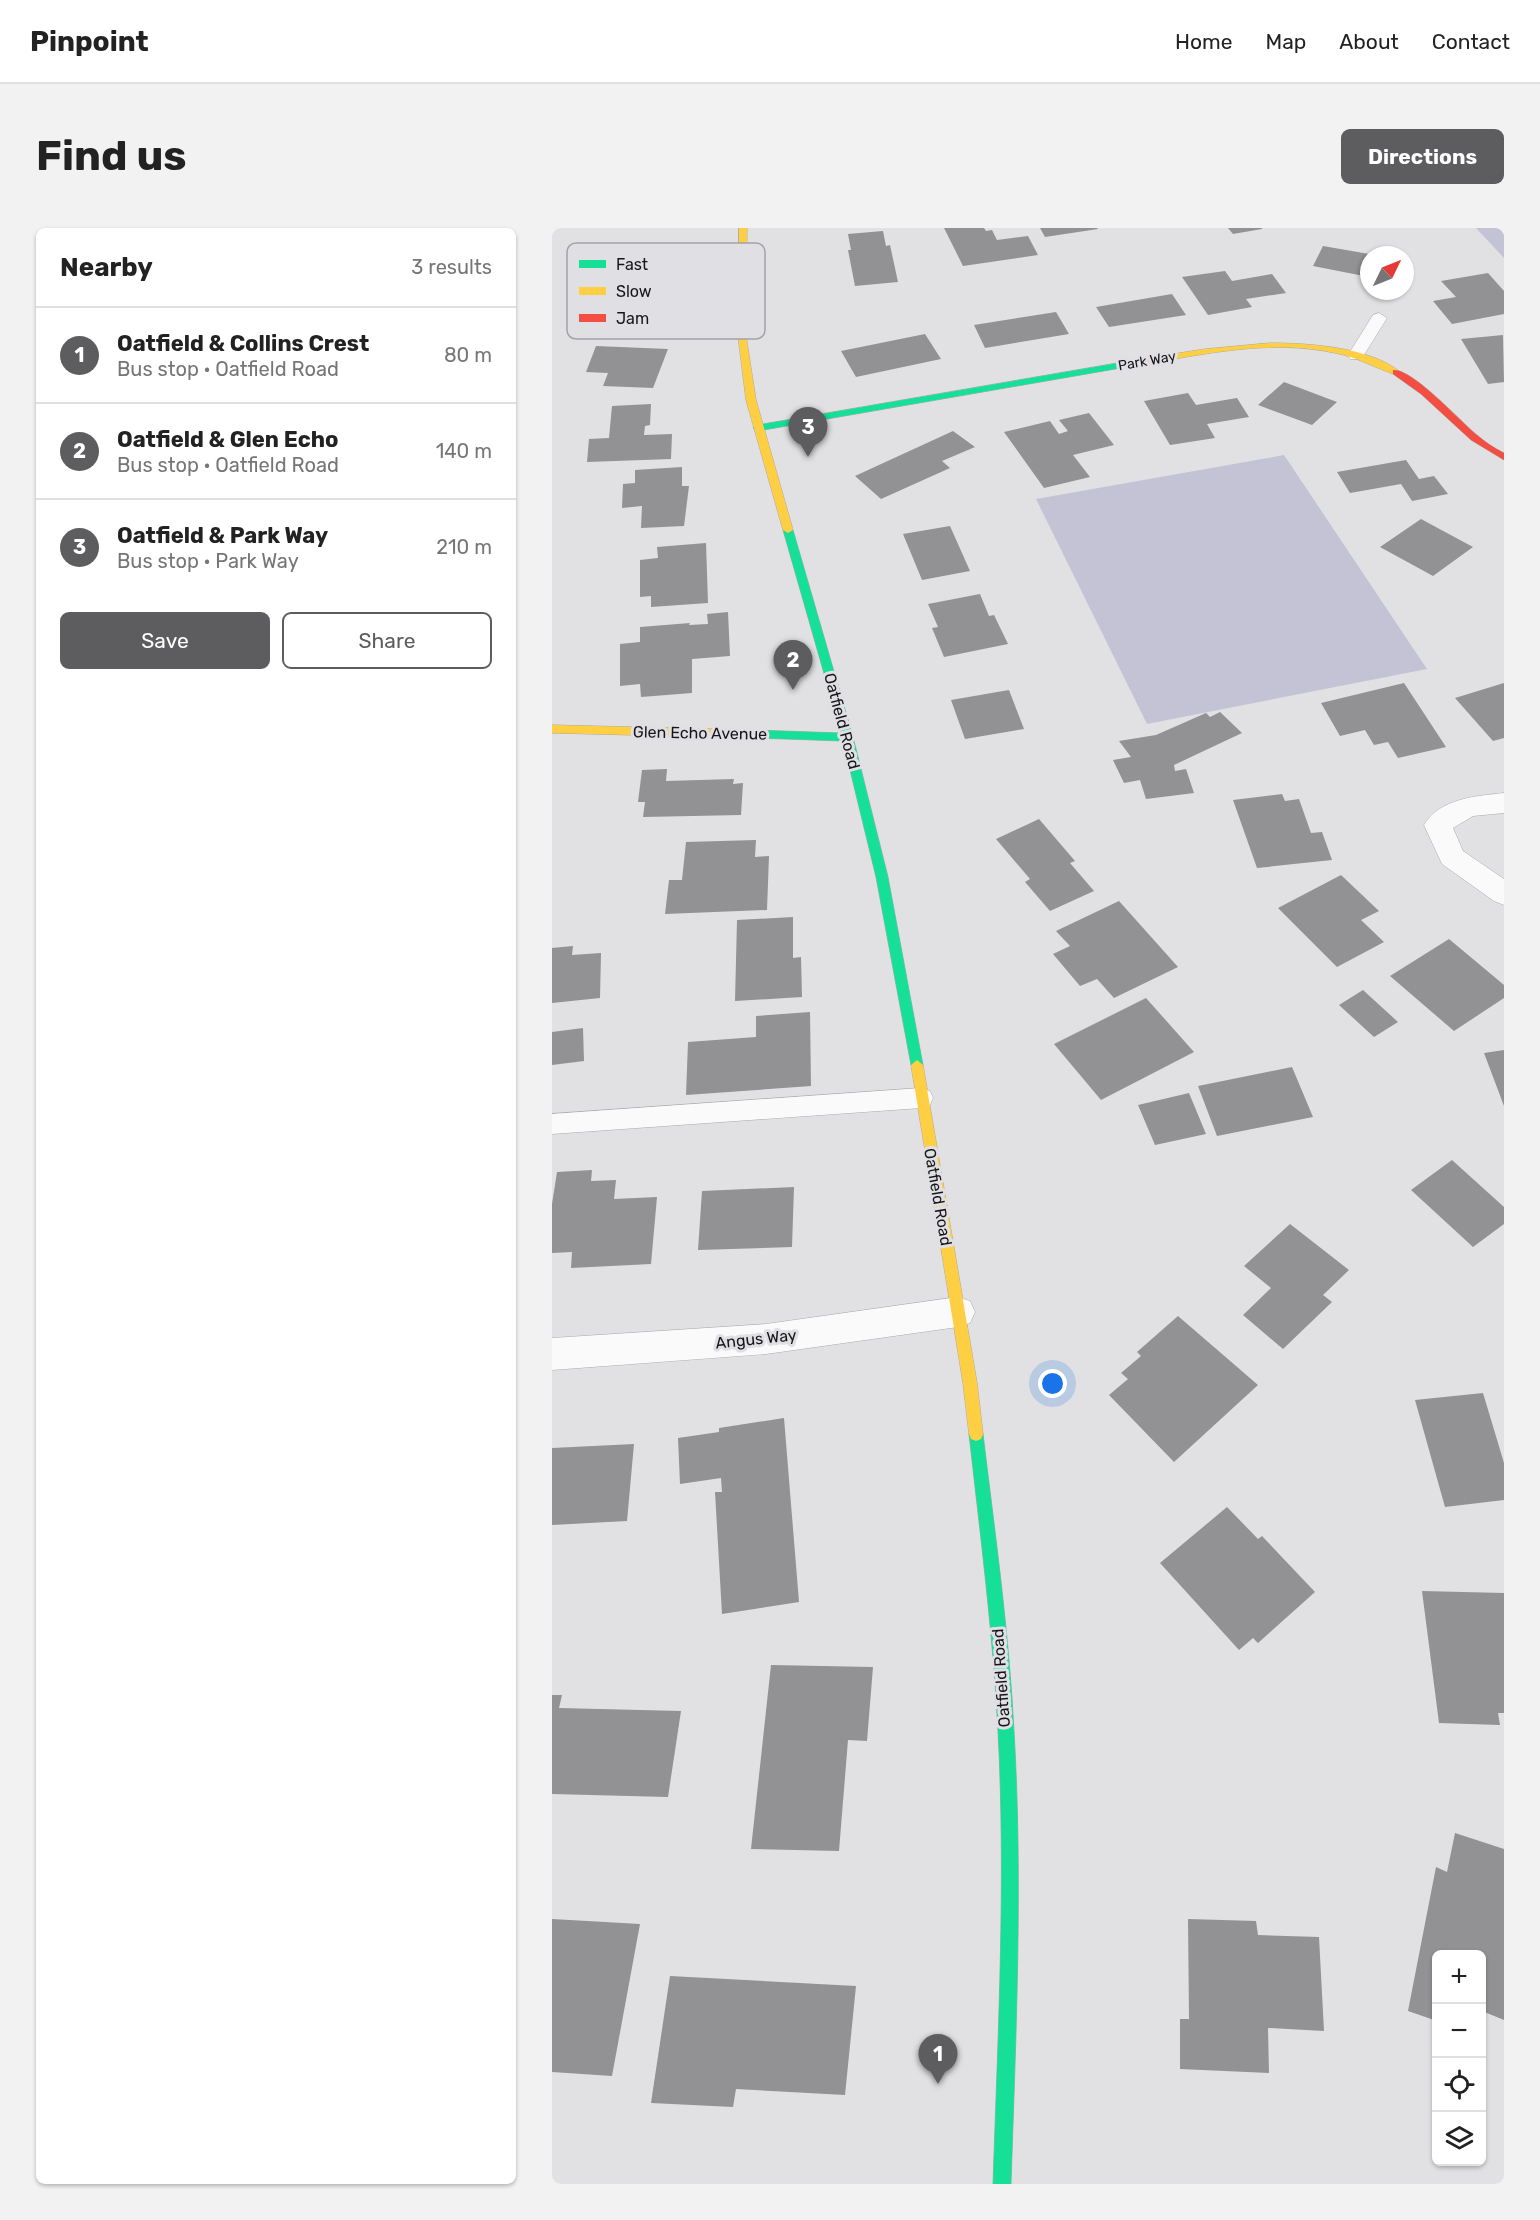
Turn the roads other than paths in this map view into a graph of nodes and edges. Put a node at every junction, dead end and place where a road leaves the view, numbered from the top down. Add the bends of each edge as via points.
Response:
1 (743, 228) edge
2 (743, 243) edge
3 (1378, 318) dead end
4 (743, 339) edge
5 (1356, 356) junction
6 (758, 428) junction
7 (1504, 457) edge
8 (552, 729) edge
9 (848, 737) junction
10 (1504, 803) edge
11 (1504, 894) edge
12 (921, 1098) junction
13 (552, 1124) edge
14 (958, 1312) junction
15 (552, 1354) edge
16 (1002, 2184) edge

1 - 2 main road, Oatfield Road
3 - 5 lane
4 - 6 main road, Oatfield Road
5 - 6 main road, Park Way via 1298,344 1240,345
5 - 7 main road, Park Way via 1410,379 1473,439
6 - 9 main road, Oatfield Road
8 - 9 main road, Glen Echo Avenue
9 - 12 main road, Oatfield Road via 882,877
10 - 11 street via 1467,807 1438,825 1452,857
12 - 13 lane
12 - 14 main road, Oatfield Road
14 - 15 street, Angus Way via 766,1340
14 - 16 main road, Oatfield Road via 986,1509 1008,1774 1008,1992

